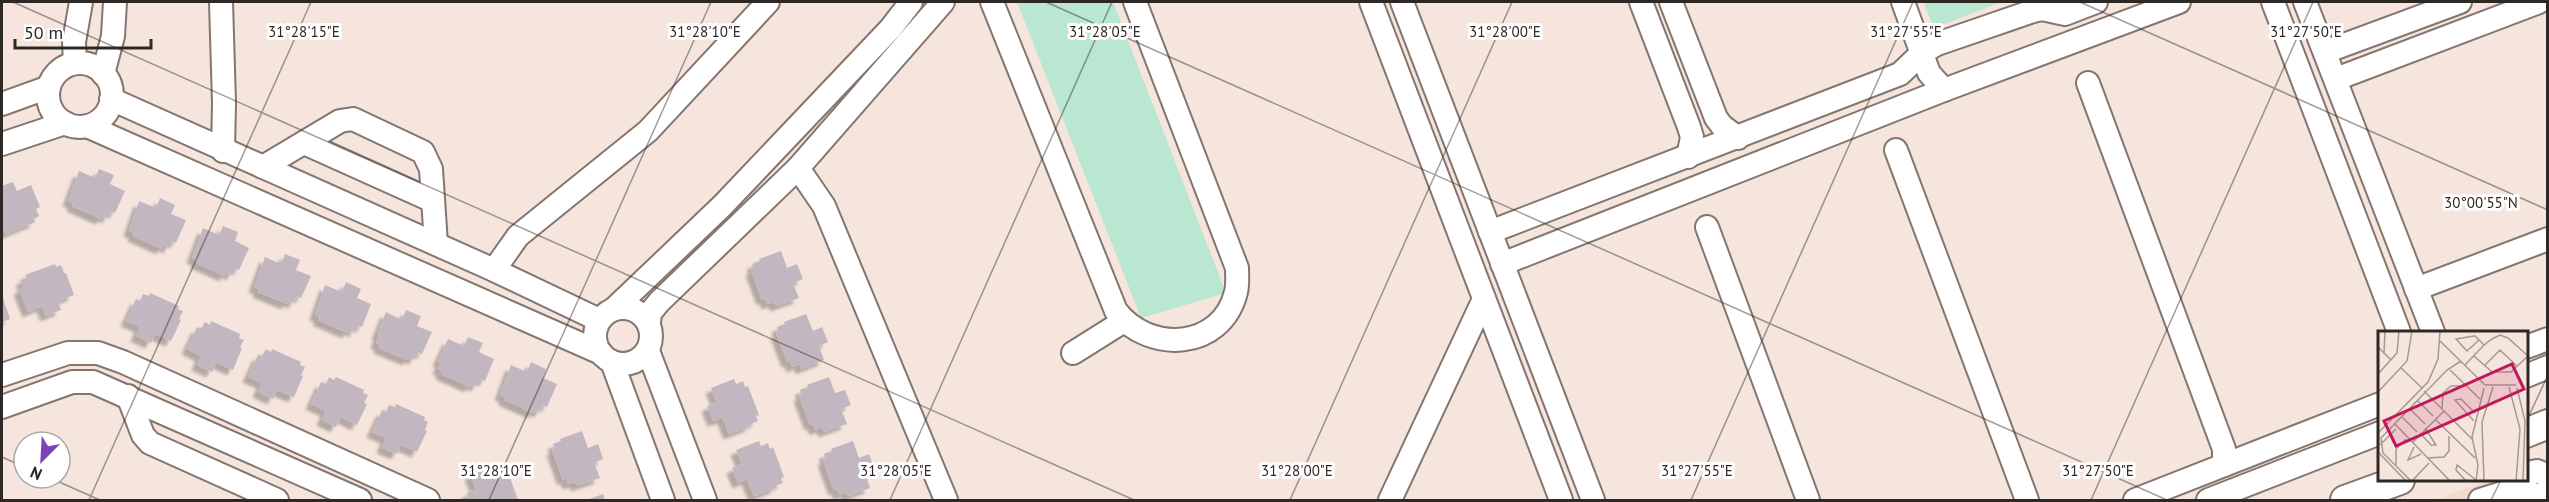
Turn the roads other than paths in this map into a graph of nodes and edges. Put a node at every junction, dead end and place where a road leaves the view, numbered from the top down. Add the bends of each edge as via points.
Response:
1 (81, 2) edge
2 (115, 2) edge
3 (221, 2) edge
4 (768, 2) edge
5 (910, 2) edge
6 (943, 2) edge
7 (993, 2) edge
8 (1135, 2) edge
9 (1371, 2) edge
10 (1402, 2) edge
11 (1641, 2) edge
12 (1671, 2) edge
13 (1904, 2) edge
14 (2096, 2) edge
15 (2179, 2) edge
16 (2273, 2) edge
17 (2306, 2) edge
18 (2460, 2) edge
19 (2539, 2) edge
20 (2041, 5) edge
21 (2048, 51) junction
22 (1923, 52) junction
23 (2325, 52) junction
24 (75, 63) junction
25 (104, 74) junction
26 (2336, 79) junction
27 (2088, 83) dead end
28 (49, 87) junction
29 (1944, 90) junction
30 (111, 99) junction
31 (2, 104) edge
32 (76, 124) junction
33 (1738, 138) junction
34 (304, 143) junction
35 (2, 144) edge
36 (1896, 150) dead end
37 (223, 151) junction
38 (1689, 157) junction
39 (263, 167) junction
40 (798, 168) junction
41 (2375, 185) junction
42 (2346, 196) junction
43 (433, 201) junction
44 (1707, 227) dead end
45 (1490, 232) junction
46 (2547, 239) edge
47 (436, 244) junction
48 (1502, 264) junction
49 (494, 270) junction
50 (2416, 289) junction
51 (1485, 299) junction
52 (607, 315) junction
53 (1124, 321) junction
54 (649, 323) junction
55 (2398, 331) edge
56 (2432, 331) edge
57 (1528, 332) junction
58 (2547, 339) edge
59 (1500, 341) junction
60 (2528, 346) edge
61 (648, 351) junction
62 (1073, 353) dead end
63 (606, 358) junction
64 (2547, 367) edge
65 (2, 375) edge
66 (2528, 375) edge
67 (128, 396) junction
68 (2378, 404) edge
69 (2, 407) edge
70 (2547, 424) edge
71 (268, 428) junction
72 (2528, 432) edge
73 (2378, 433) edge
74 (256, 453) junction
75 (2224, 465) junction
76 (2397, 481) edge
77 (2524, 481) edge
78 (1553, 498) edge
79 (947, 500) edge
80 (277, 501) edge
81 (360, 501) edge
82 (428, 501) edge
83 (663, 501) edge
84 (705, 501) edge
85 (1390, 501) edge
86 (1593, 501) edge
87 (1808, 501) edge
88 (2027, 501) edge
89 (2135, 501) edge
90 (2208, 501) edge
91 (2345, 501) edge
92 (2480, 501) edge

1 - 24 street via 74,42
2 - 25 street via 113,36
3 - 37 street
4 - 49 street via 648,131 518,236
5 - 52 street via 891,28 722,206
6 - 40 street
7 - 53 street via 1116,311
8 - 53 street via 1237,268 1236,292 1226,313 1209,330 1193,338 1174,342 1146,336
9 - 51 street
10 - 45 street
11 - 38 street via 1689,126
12 - 33 street via 1716,118
13 - 22 street
14 - 20 street via 2065,14
15 - 21 street
16 - 42 street
17 - 23 street
18 - 23 street
19 - 26 street
20 - 21 street via 2052,29
20 - 22 street
21 - 29 street
22 - 29 street via 1929,73
22 - 33 street via 1900,74
23 - 26 street
24 - 25 street via 95,67
24 - 28 street via 58,71
25 - 30 street
26 - 41 street
27 - 75 street via 2224,449
28 - 31 street
28 - 32 street via 50,107 56,116
29 - 48 street
30 - 32 street via 103,116
30 - 37 street
32 - 35 street
32 - 63 street
33 - 38 street
34 - 39 street
34 - 43 street
34 - 43 street via 340,121 353,119 423,152 431,169
36 - 88 street
37 - 39 street
38 - 45 street
39 - 47 street
40 - 54 street via 659,302 650,313
40 - 79 street via 824,206
41 - 42 street
41 - 50 street
42 - 55 street
43 - 47 street
44 - 87 street
45 - 48 street
46 - 50 street
47 - 49 street
48 - 57 street
49 - 52 street
50 - 56 street
51 - 59 street
51 - 85 street
52 - 54 street via 634,310
52 - 63 street via 595,337
53 - 62 street
54 - 61 street via 652,337
57 - 59 street
57 - 86 street
58 - 60 street
59 - 78 street
61 - 63 street via 632,363
61 - 84 street
63 - 83 street
64 - 66 street
65 - 71 street via 68,353 98,353
67 - 69 street via 93,382 72,382
67 - 74 street
67 - 80 street via 142,435 150,443
68 - 75 street
70 - 72 main road
71 - 74 street
71 - 82 street
73 - 90 street
74 - 81 street
75 - 89 street
76 - 91 main road
77 - 92 street

